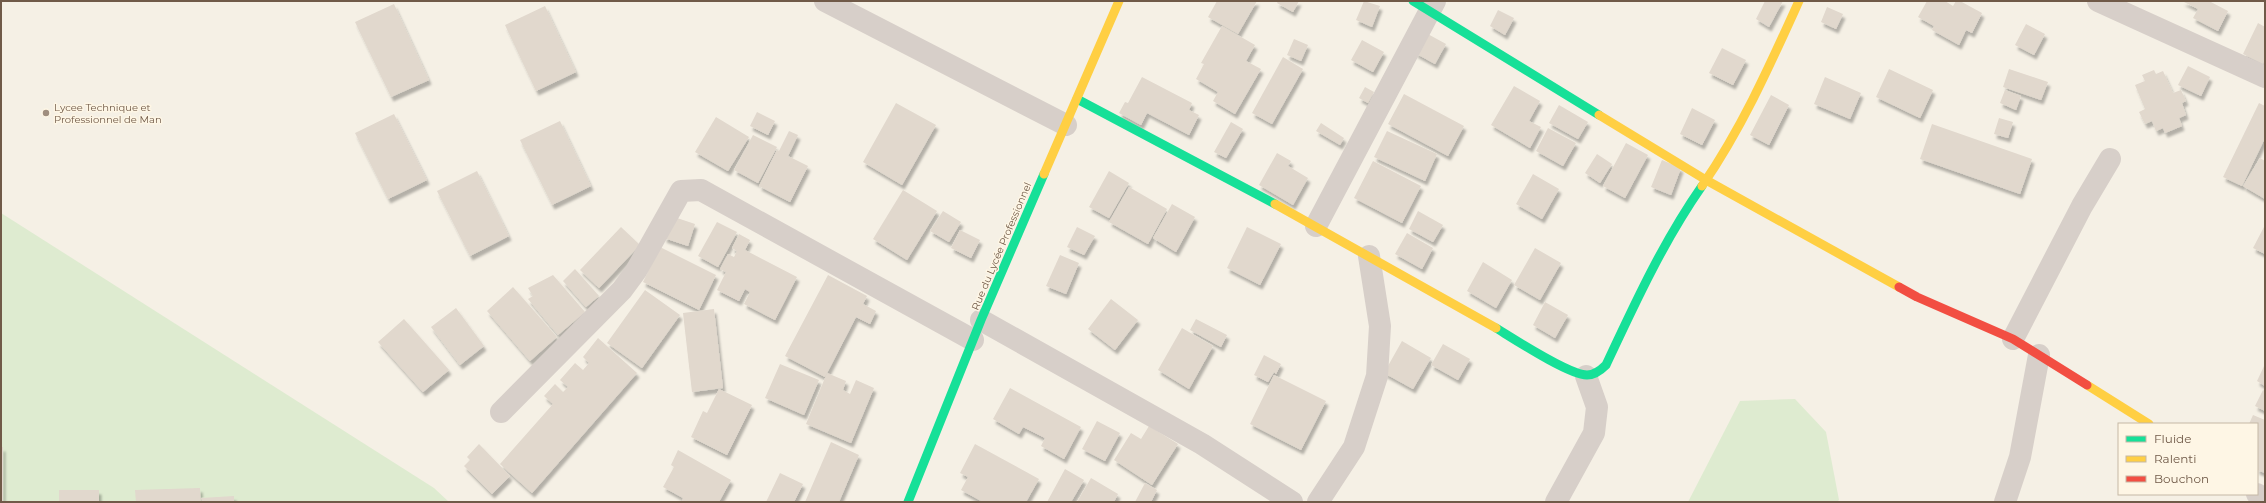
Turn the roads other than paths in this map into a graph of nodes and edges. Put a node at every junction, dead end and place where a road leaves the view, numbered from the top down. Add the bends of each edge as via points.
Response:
1 (825, 1) edge
2 (1119, 1) edge
3 (1799, 1) edge
4 (2102, 2) edge
5 (1426, 4) edge
6 (2265, 77) edge
7 (1077, 99) junction
8 (1066, 125) junction
9 (2110, 159) dead end
10 (1706, 180) junction
11 (1316, 226) junction
12 (1370, 256) junction
13 (981, 320) junction
14 (2013, 339) junction
15 (973, 340) junction
16 (2039, 355) junction
17 (1586, 376) junction
18 (501, 412) dead end
19 (2147, 423) edge
20 (908, 502) edge
21 (1292, 502) edge
22 (1318, 502) edge
23 (1556, 502) edge
24 (2005, 502) edge

1 - 8 street
2 - 7 street, Rue du Lycée Professionnel
3 - 10 street via 1757,91 1724,154
4 - 6 street
5 - 10 street
5 - 11 street
7 - 8 street, Rue du Lycée Professionnel
7 - 11 street
8 - 13 street, Rue du Lycée Professionnel
9 - 14 street via 2082,206
10 - 14 street via 1917,297
10 - 17 street via 1656,260 1606,365 1596,374
11 - 12 street
12 - 17 street via 1573,372
12 - 22 street via 1380,326 1377,376 1354,447
13 - 15 street, Rue du Lycée Professionnel
13 - 21 street via 1202,444
14 - 16 street
15 - 18 street via 700,190 681,191 636,271 622,290
15 - 20 street, Rue du Lycée Professionnel
16 - 19 street
16 - 24 street via 2020,457
17 - 23 street via 1597,407 1594,433

